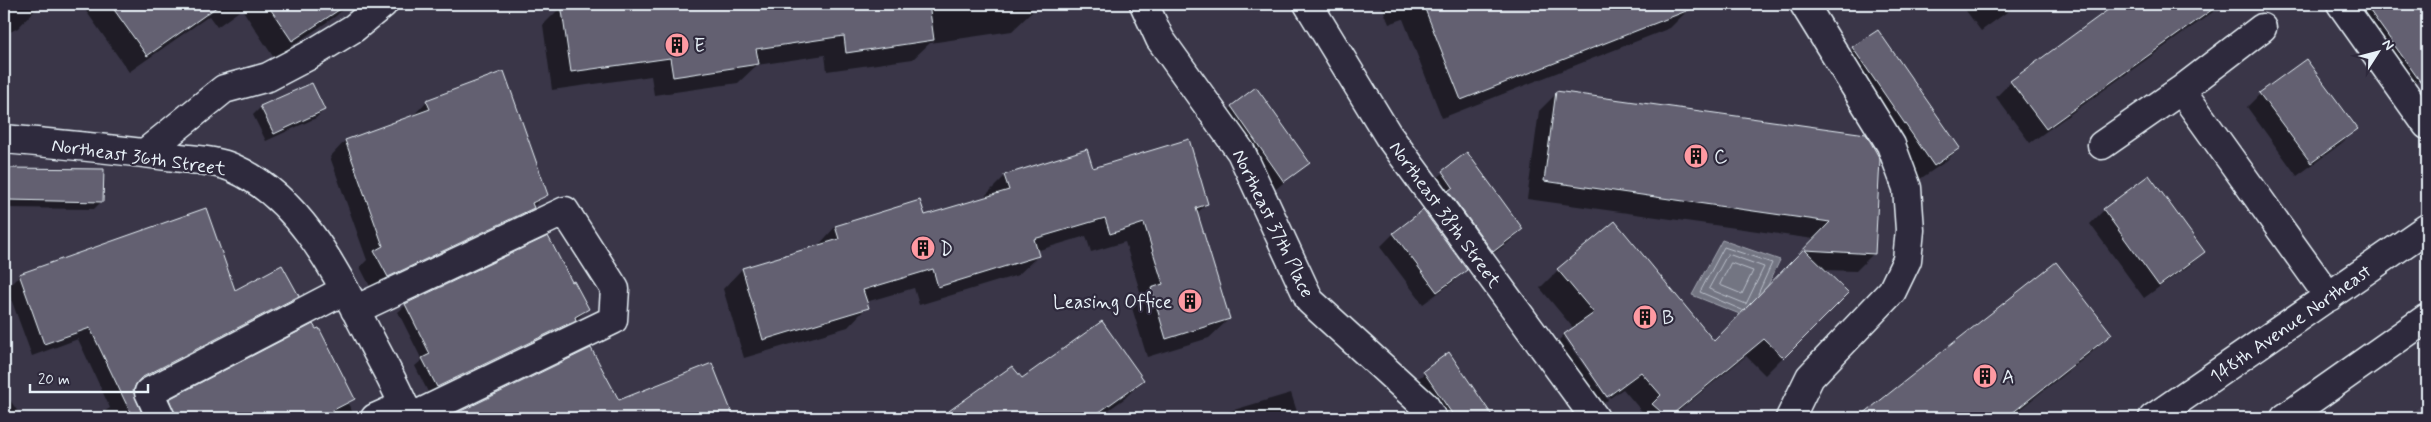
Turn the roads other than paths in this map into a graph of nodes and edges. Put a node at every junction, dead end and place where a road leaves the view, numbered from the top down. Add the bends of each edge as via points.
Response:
1 (383, 4) edge
2 (1144, 4) edge
3 (1308, 4) edge
4 (1804, 4) edge
5 (2341, 4) edge
6 (2262, 28) dead end
7 (2181, 90) junction
8 (2427, 126) edge
9 (4, 138) edge
10 (2102, 145) dead end
11 (145, 153) junction
12 (2427, 228) edge
13 (2329, 298) junction
14 (350, 300) junction
15 (2427, 318) edge
16 (408, 414) edge
17 (161, 418) edge
18 (375, 418) edge
19 (1432, 418) edge
20 (1595, 418) edge
21 (1790, 418) edge
22 (2153, 418) edge
23 (2285, 418) edge

1 - 11 street via 354,28 308,56 268,77 224,88
2 - 19 street, Northeast 37th Place via 1160,39 1242,152 1310,301 1425,406
3 - 20 street, Northeast 38th Street via 1388,136
4 - 21 street via 1891,145 1907,188 1910,230 1907,260 1892,291 1810,376
5 - 8 street
6 - 7 street
7 - 10 street
7 - 13 street
9 - 11 street, Northeast 36th Street
11 - 14 street, Northeast 36th Street via 216,163 233,168 260,184 290,209 315,241
12 - 13 street, 148th Avenue Northeast
13 - 22 street, 148th Avenue Northeast
14 - 16 street, Northeast 36th Street
14 - 16 street via 565,211 615,289 613,320
14 - 17 street via 149,392
15 - 23 street
16 - 18 street

